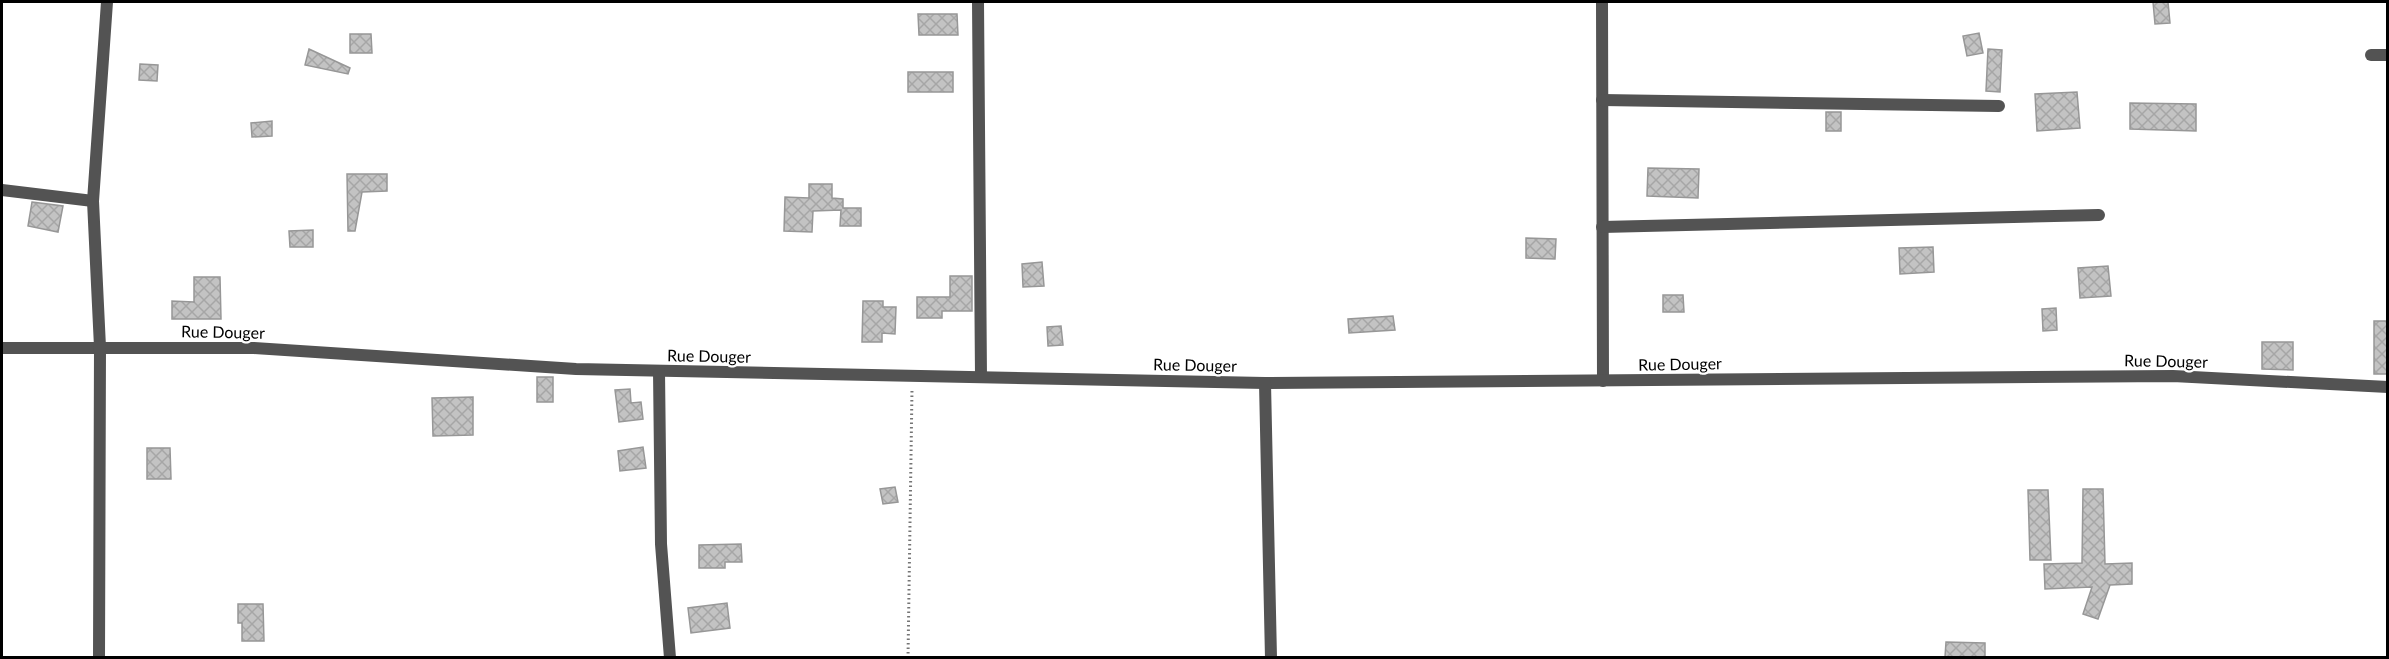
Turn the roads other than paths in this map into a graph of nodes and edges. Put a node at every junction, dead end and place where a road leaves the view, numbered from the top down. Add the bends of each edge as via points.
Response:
1 (107, 2) edge
2 (978, 2) edge
3 (1602, 2) edge
4 (2371, 55) dead end
5 (2388, 55) edge
6 (1602, 100) junction
7 (1999, 106) dead end
8 (2, 190) edge
9 (93, 201) junction
10 (2099, 215) dead end
11 (1602, 227) junction
12 (100, 346) junction
13 (2, 348) edge
14 (659, 371) junction
15 (981, 377) junction
16 (1603, 381) junction
17 (1265, 383) junction
18 (2388, 387) edge
19 (99, 657) edge
20 (670, 657) edge
21 (1271, 657) edge

1 - 9 street
2 - 15 street
3 - 6 street
4 - 5 street
6 - 7 street
6 - 11 street
8 - 9 street
9 - 12 street
10 - 11 street
11 - 16 street
12 - 13 street, Rue Douger
12 - 14 street, Rue Douger via 254,348
12 - 19 street
14 - 15 street, Rue Douger
14 - 20 street via 661,544
15 - 17 street, Rue Douger
16 - 17 street, Rue Douger
16 - 18 street, Rue Douger via 2172,376
17 - 21 street

